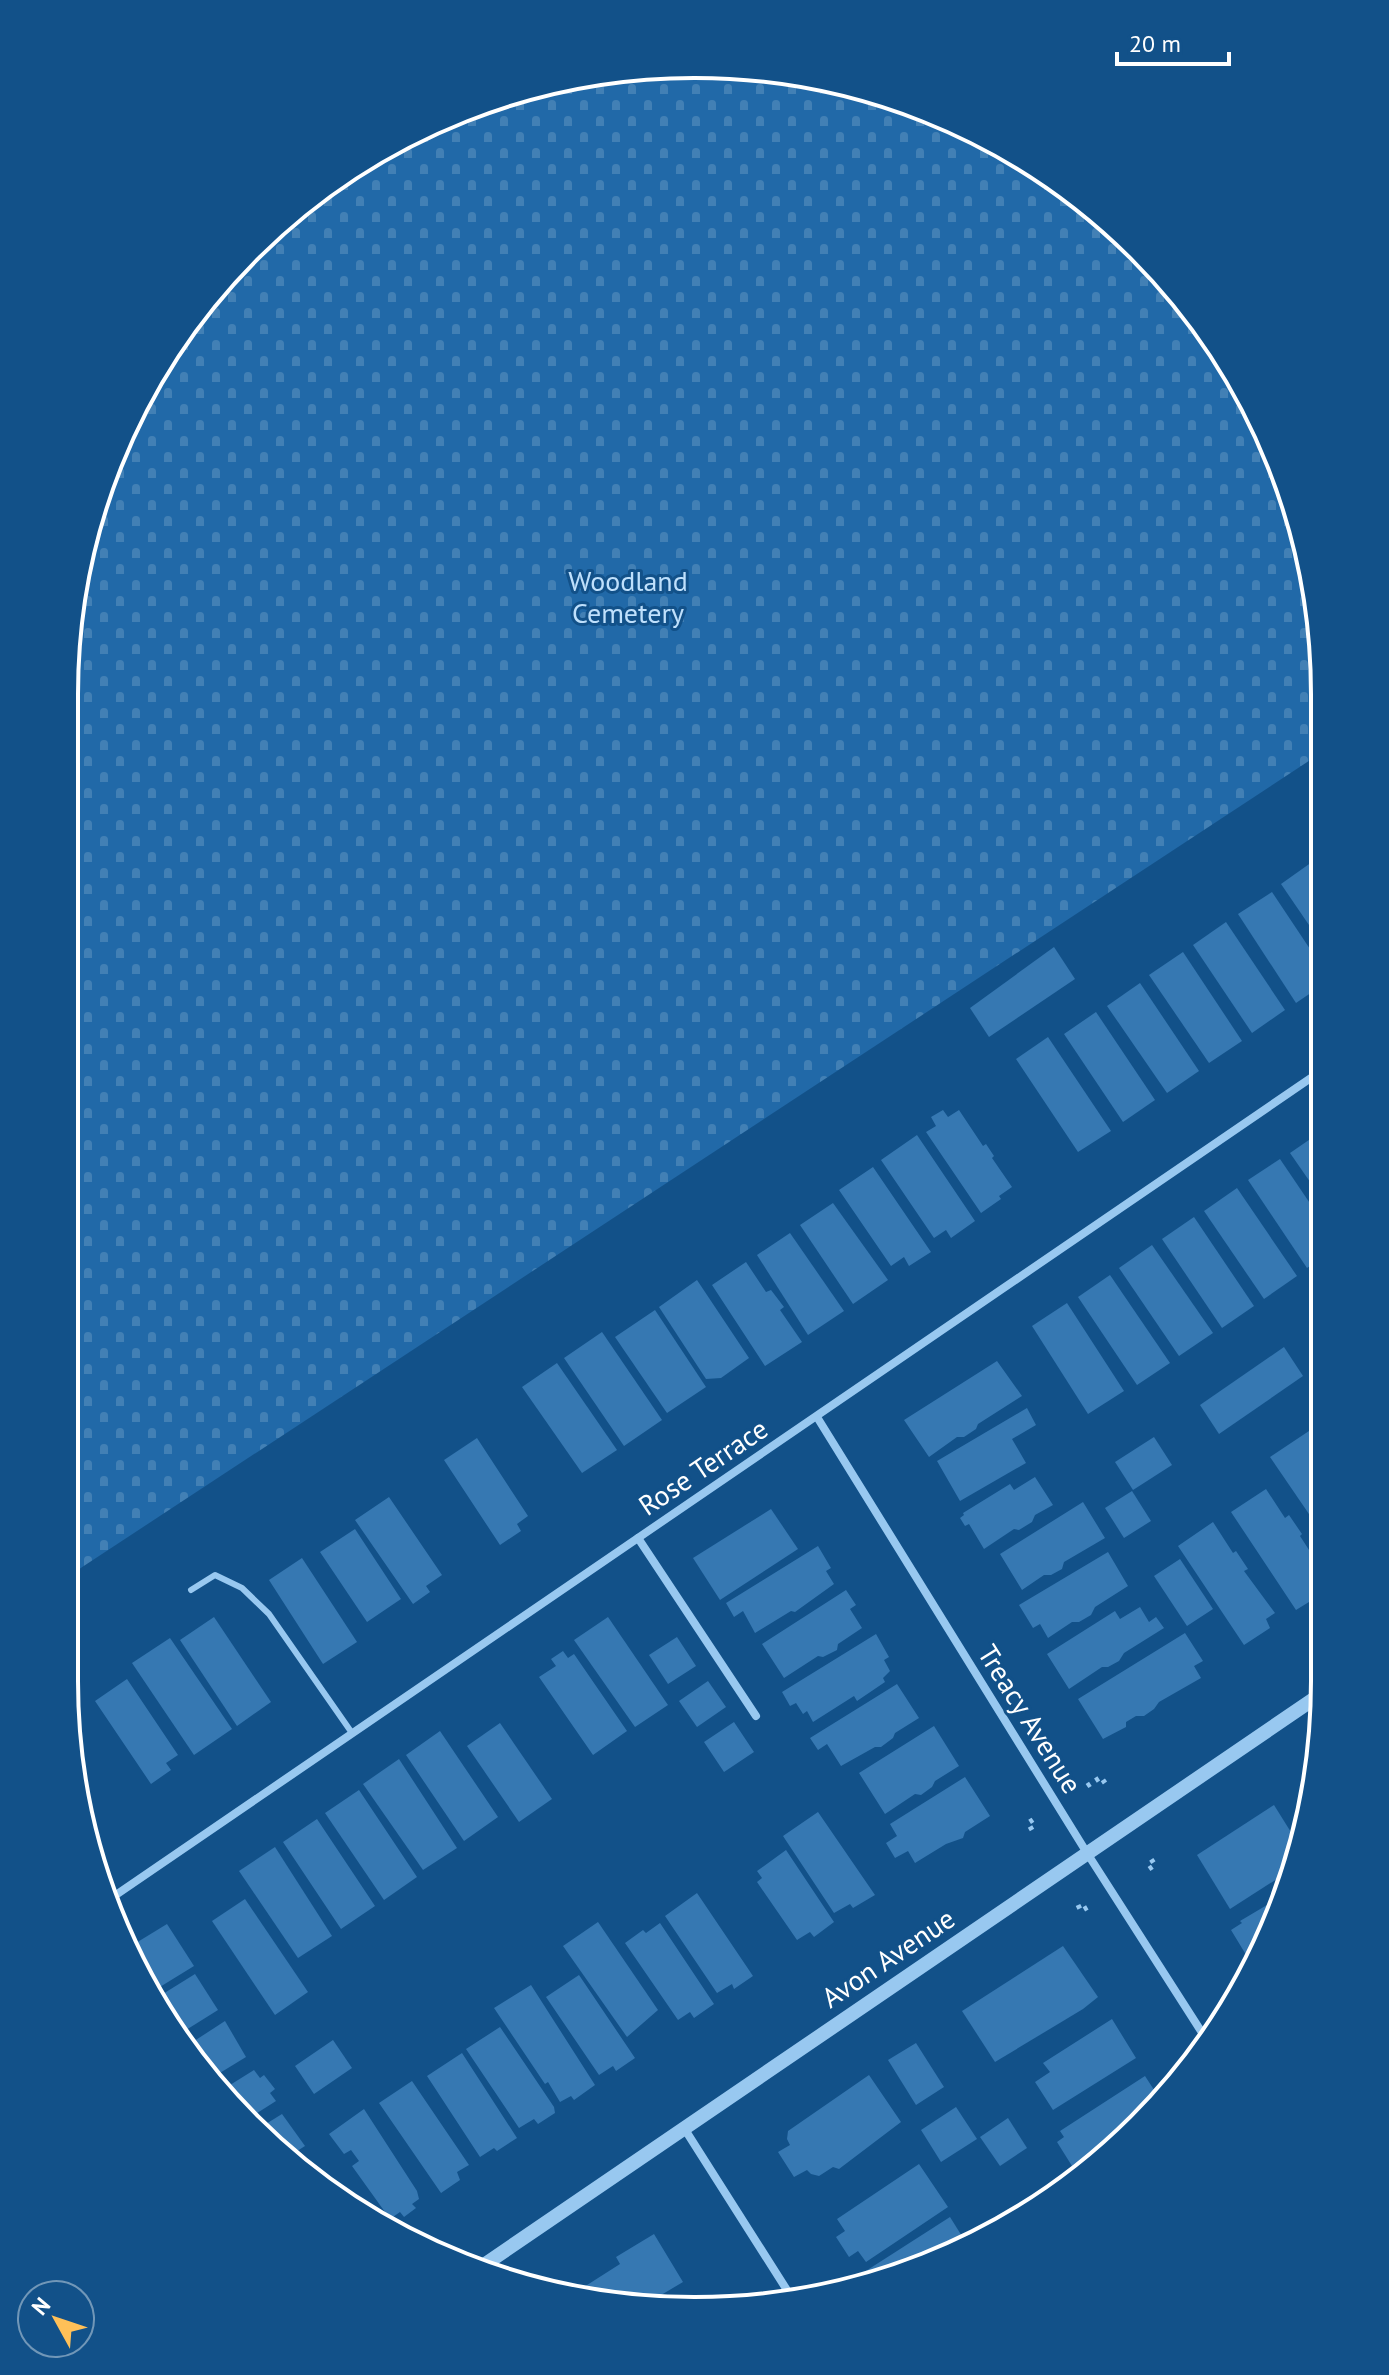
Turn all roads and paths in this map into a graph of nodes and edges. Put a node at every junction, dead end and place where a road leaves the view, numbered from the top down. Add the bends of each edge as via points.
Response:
1 (1311, 1078) edge
2 (817, 1417) junction
3 (638, 1538) junction
4 (191, 1590) dead end
5 (1310, 1701) edge
6 (756, 1716) dead end
7 (352, 1733) junction
8 (1105, 1783) dead end
9 (1087, 1786) dead end
10 (1034, 1819) dead end
11 (1032, 1830) dead end
12 (1087, 1853) junction
13 (1151, 1859) dead end
14 (1149, 1869) dead end
15 (117, 1894) edge
16 (1078, 1905) dead end
17 (1088, 1907) dead end
18 (1201, 2031) edge
19 (684, 2128) junction
20 (489, 2261) edge
21 (787, 2290) edge

1 - 2 street, Rose Terrace
2 - 3 street, Rose Terrace
2 - 12 street, Treacy Avenue
3 - 6 street
3 - 7 street, Rose Terrace
4 - 7 lane via 215,1575 242,1588 269,1614
5 - 12 street, Avon Avenue
7 - 15 street, Rose Terrace
8 - 9 path via 1101,1777
10 - 11 path via 1028,1823
12 - 18 street, Treacy Avenue
12 - 19 street, Avon Avenue
13 - 14 path via 1155,1865
16 - 17 path via 1081,1911
19 - 20 street, Avon Avenue
19 - 21 street

